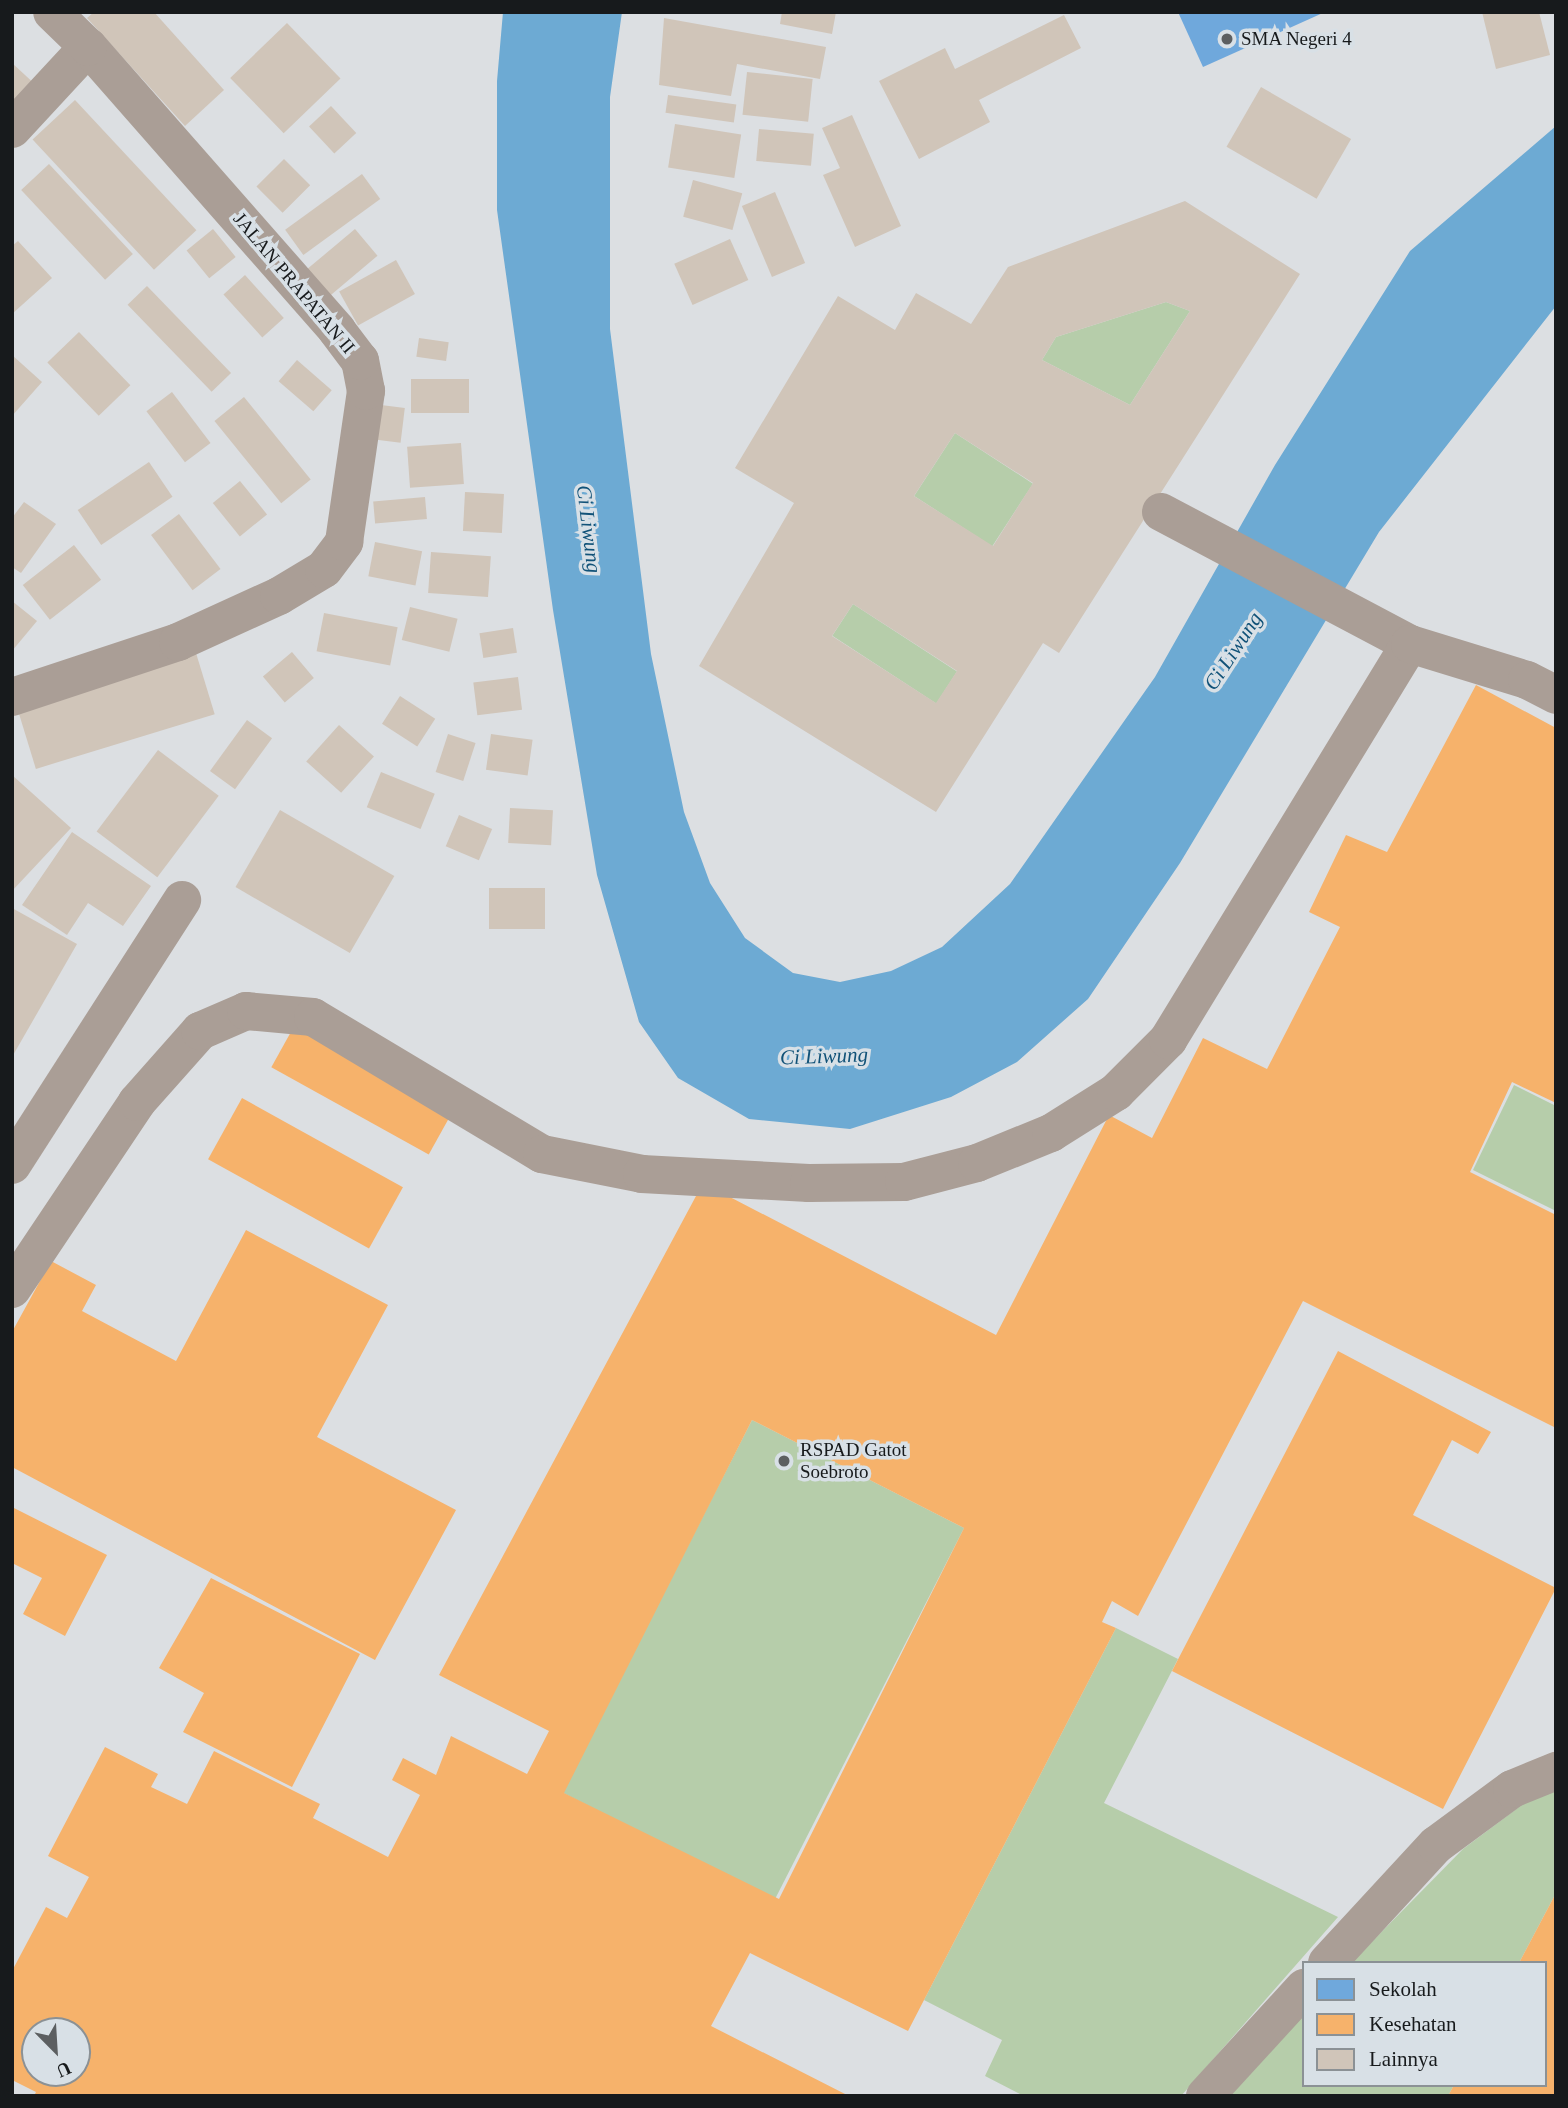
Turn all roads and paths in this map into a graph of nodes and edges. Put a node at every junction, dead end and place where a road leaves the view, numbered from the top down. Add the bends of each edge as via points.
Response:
1 (52, 12) edge
2 (88, 47) junction
3 (12, 129) edge
4 (1161, 512) dead end
5 (1410, 643) junction
6 (1556, 695) edge
7 (12, 697) edge
8 (182, 900) dead end
9 (12, 1166) edge
10 (12, 1289) edge
11 (1556, 1771) edge
12 (1329, 1961) edge
13 (1302, 1990) edge
14 (1205, 2096) edge

1 - 2 street, JALAN PRAPATAN II
2 - 3 street
2 - 7 street, JALAN PRAPATAN II via 360,361 366,391 361,440 344,542 324,569 279,596 178,642
4 - 5 street
5 - 6 street via 1527,680
5 - 10 street via 1168,1040 1116,1092 1051,1133 978,1163 904,1182 809,1183 642,1174 542,1154 313,1017 246,1011 200,1031 137,1101
8 - 9 street
11 - 12 street via 1512,1789 1436,1845
13 - 14 street

